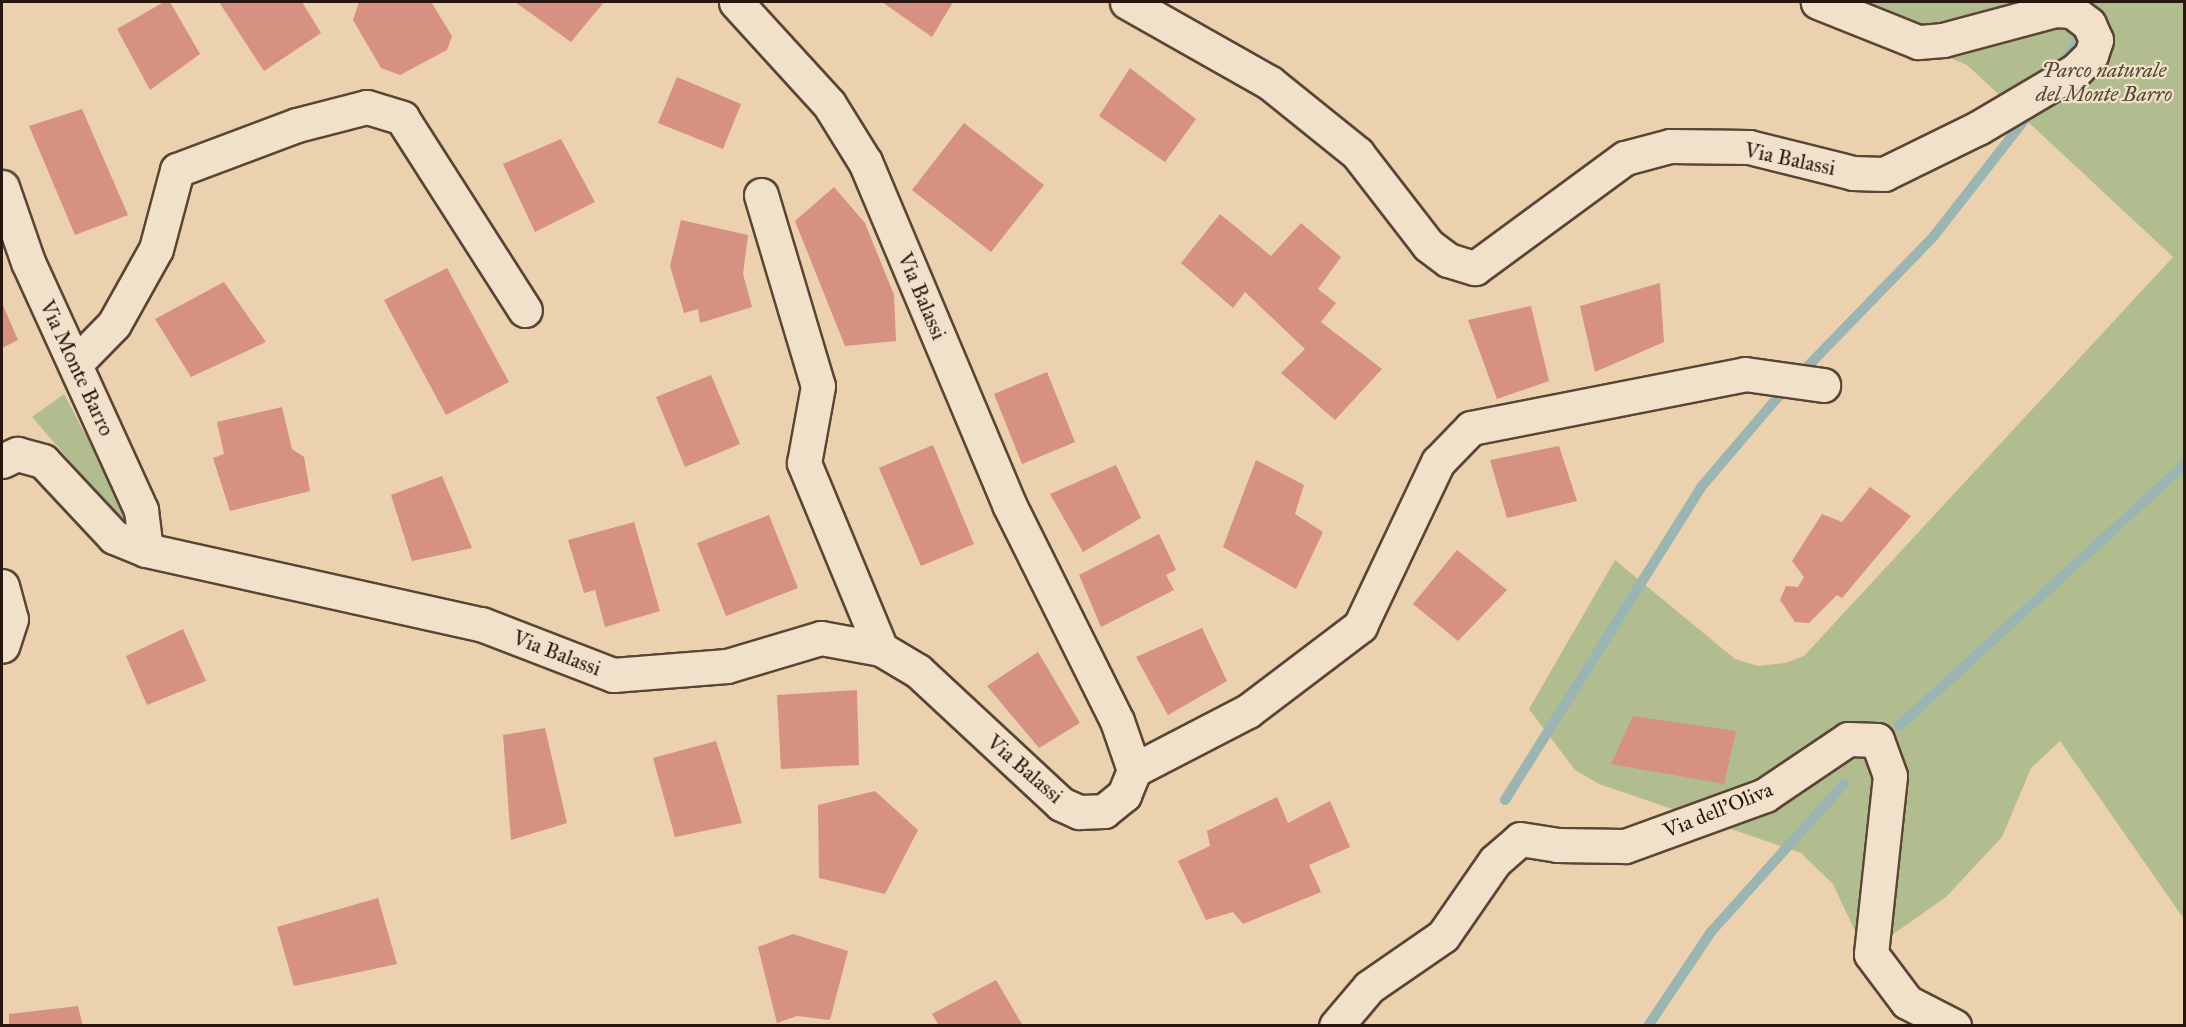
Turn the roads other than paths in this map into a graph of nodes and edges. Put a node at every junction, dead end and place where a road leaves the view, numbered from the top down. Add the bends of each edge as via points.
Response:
1 (736, 2) edge
2 (1127, 2) edge
3 (1818, 2) edge
4 (2, 187) edge
5 (761, 195) dead end
6 (525, 310) dead end
7 (75, 364) junction
8 (1823, 385) dead end
9 (2, 461) edge
10 (146, 550) junction
11 (2, 586) edge
12 (2, 646) edge
13 (881, 649) junction
14 (1134, 770) junction
15 (1336, 1026) edge
16 (1954, 1026) edge

1 - 14 street, Via Balassi via 829,104 865,162 1009,504 1117,721
2 - 3 street, Via Balassi via 1270,83 1357,153 1428,245 1448,260 1475,268 1625,158 1670,146 1749,147 1853,173 1884,174 1978,128 2076,70 2091,56 2096,40 2089,24 2072,11 2055,10 1943,40 1918,42
4 - 7 street, Via Monte Barro via 28,262
5 - 13 street via 818,386 804,463
6 - 7 street via 402,118 367,107 297,125 177,170 156,249 114,324
7 - 10 street, Via Monte Barro via 141,510
8 - 14 street via 1745,374 1471,428 1438,462 1360,626 1248,711
9 - 10 street, Via Balassi via 17,454 42,461 114,537
10 - 13 street, Via Balassi via 482,624 613,675 727,666 821,638
11 - 12 street via 11,619
13 - 14 street, Via Balassi via 918,671 1036,783 1079,812 1104,811 1124,795
15 - 16 street, Via dell'Oliva via 1369,987 1443,936 1495,861 1520,839 1557,845 1625,846 1765,795 1848,739 1877,741 1890,776 1871,954 1907,1002

